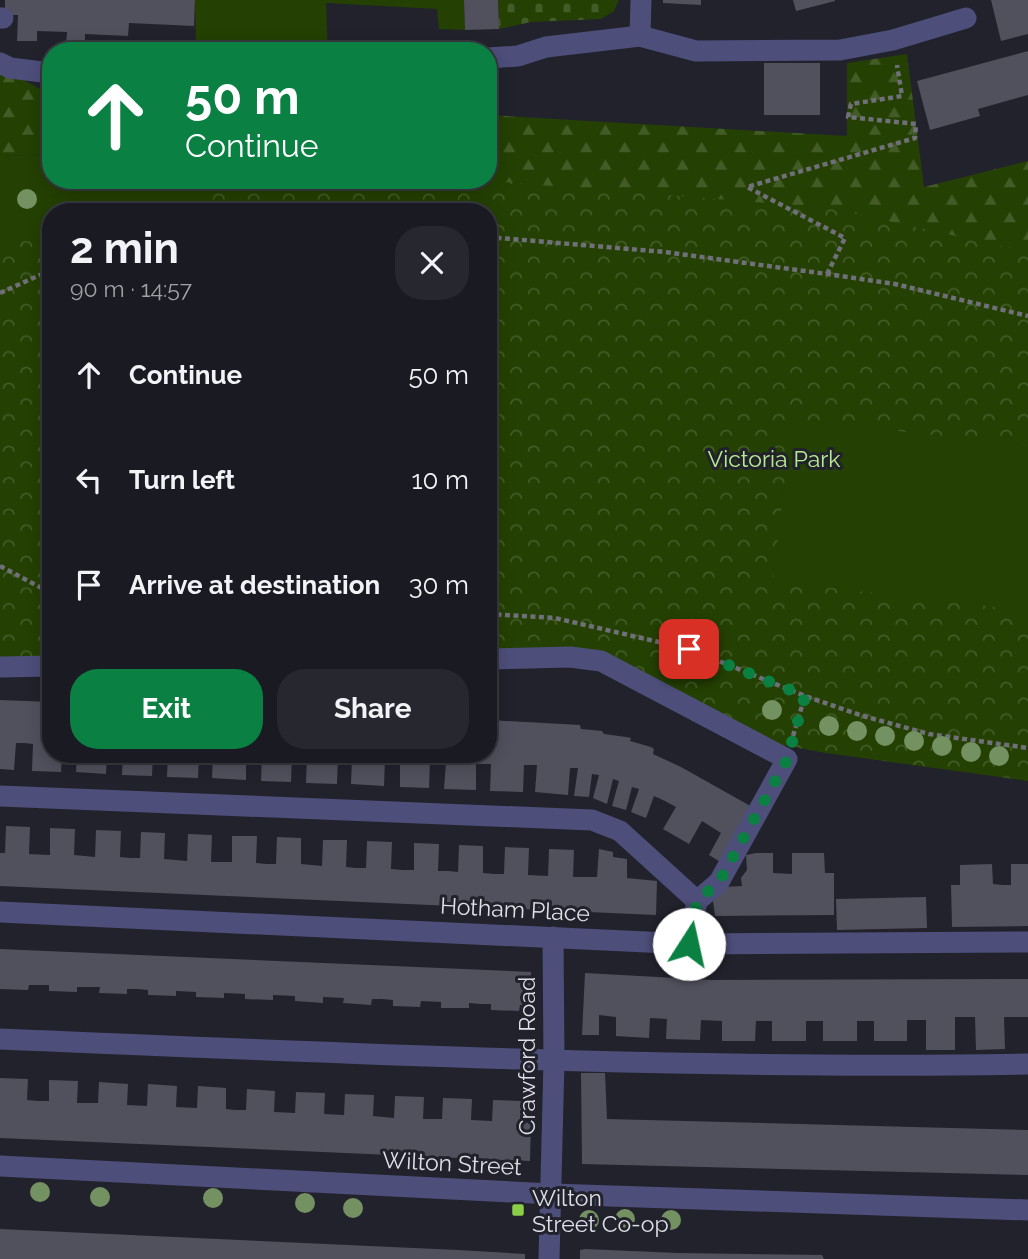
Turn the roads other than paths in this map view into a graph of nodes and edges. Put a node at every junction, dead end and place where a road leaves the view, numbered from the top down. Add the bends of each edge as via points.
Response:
1 (641, 0) edge
2 (967, 18) dead end
3 (640, 36) junction
4 (497, 57) edge
5 (0, 63) edge
6 (42, 72) edge
7 (497, 659) edge
8 (42, 666) edge
9 (0, 667) edge
10 (0, 796) edge
11 (697, 901) junction
12 (0, 912) edge
13 (553, 937) junction
14 (1028, 942) edge
15 (689, 944) junction
16 (0, 1039) edge
17 (554, 1061) junction
18 (1028, 1064) edge
19 (0, 1166) edge
20 (552, 1195) junction
21 (1028, 1210) edge
22 (549, 1259) edge

1 - 3 street
2 - 3 street via 840,50 696,51
3 - 4 street
5 - 6 street
7 - 11 street via 601,661 787,760 719,882
8 - 9 street
10 - 11 street via 592,820 620,831
11 - 15 street
12 - 13 street, Hotham Place
13 - 15 street, Hotham Place
13 - 17 street, Crawford Road
14 - 15 street, Hotham Place
16 - 17 street
17 - 18 street
17 - 20 street, Crawford Road
19 - 20 street, Wilton Street
20 - 21 street, Wilton Street
20 - 22 street, Crawford Road

